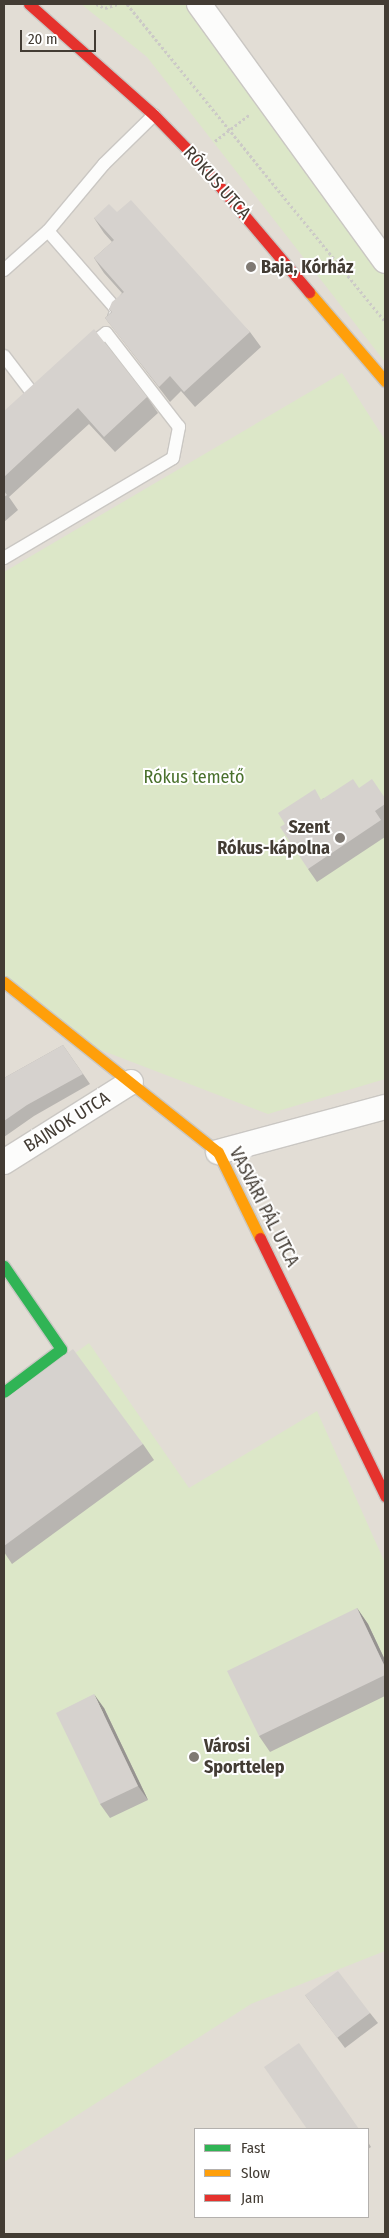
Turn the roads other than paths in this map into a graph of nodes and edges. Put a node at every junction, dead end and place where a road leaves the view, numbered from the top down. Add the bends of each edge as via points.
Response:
1 (30, 4) edge
2 (199, 4) edge
3 (154, 115) junction
4 (48, 231) junction
5 (385, 262) edge
6 (4, 270) edge
7 (106, 333) junction
8 (4, 356) edge
9 (76, 356) edge
10 (385, 381) edge
11 (17, 401) edge
12 (4, 558) edge
13 (4, 982) edge
14 (131, 1082) junction
15 (385, 1106) edge
16 (218, 1152) junction
17 (4, 1162) edge
18 (4, 1266) edge
19 (4, 1392) edge
20 (385, 1496) edge

1 - 3 street, RÓKUS UTCA
2 - 5 street
3 - 4 lane via 104,164
3 - 10 street, RÓKUS UTCA via 254,224
4 - 6 lane
4 - 7 lane via 117,310
7 - 9 lane
7 - 12 lane via 179,427 173,458
8 - 11 lane via 34,388
13 - 14 street, VASVÁRI PÁL UTCA
14 - 16 street, VASVÁRI PÁL UTCA
14 - 17 street, BAJNOK UTCA
15 - 16 street
16 - 20 street, VASVÁRI PÁL UTCA
18 - 19 street via 61,1349

